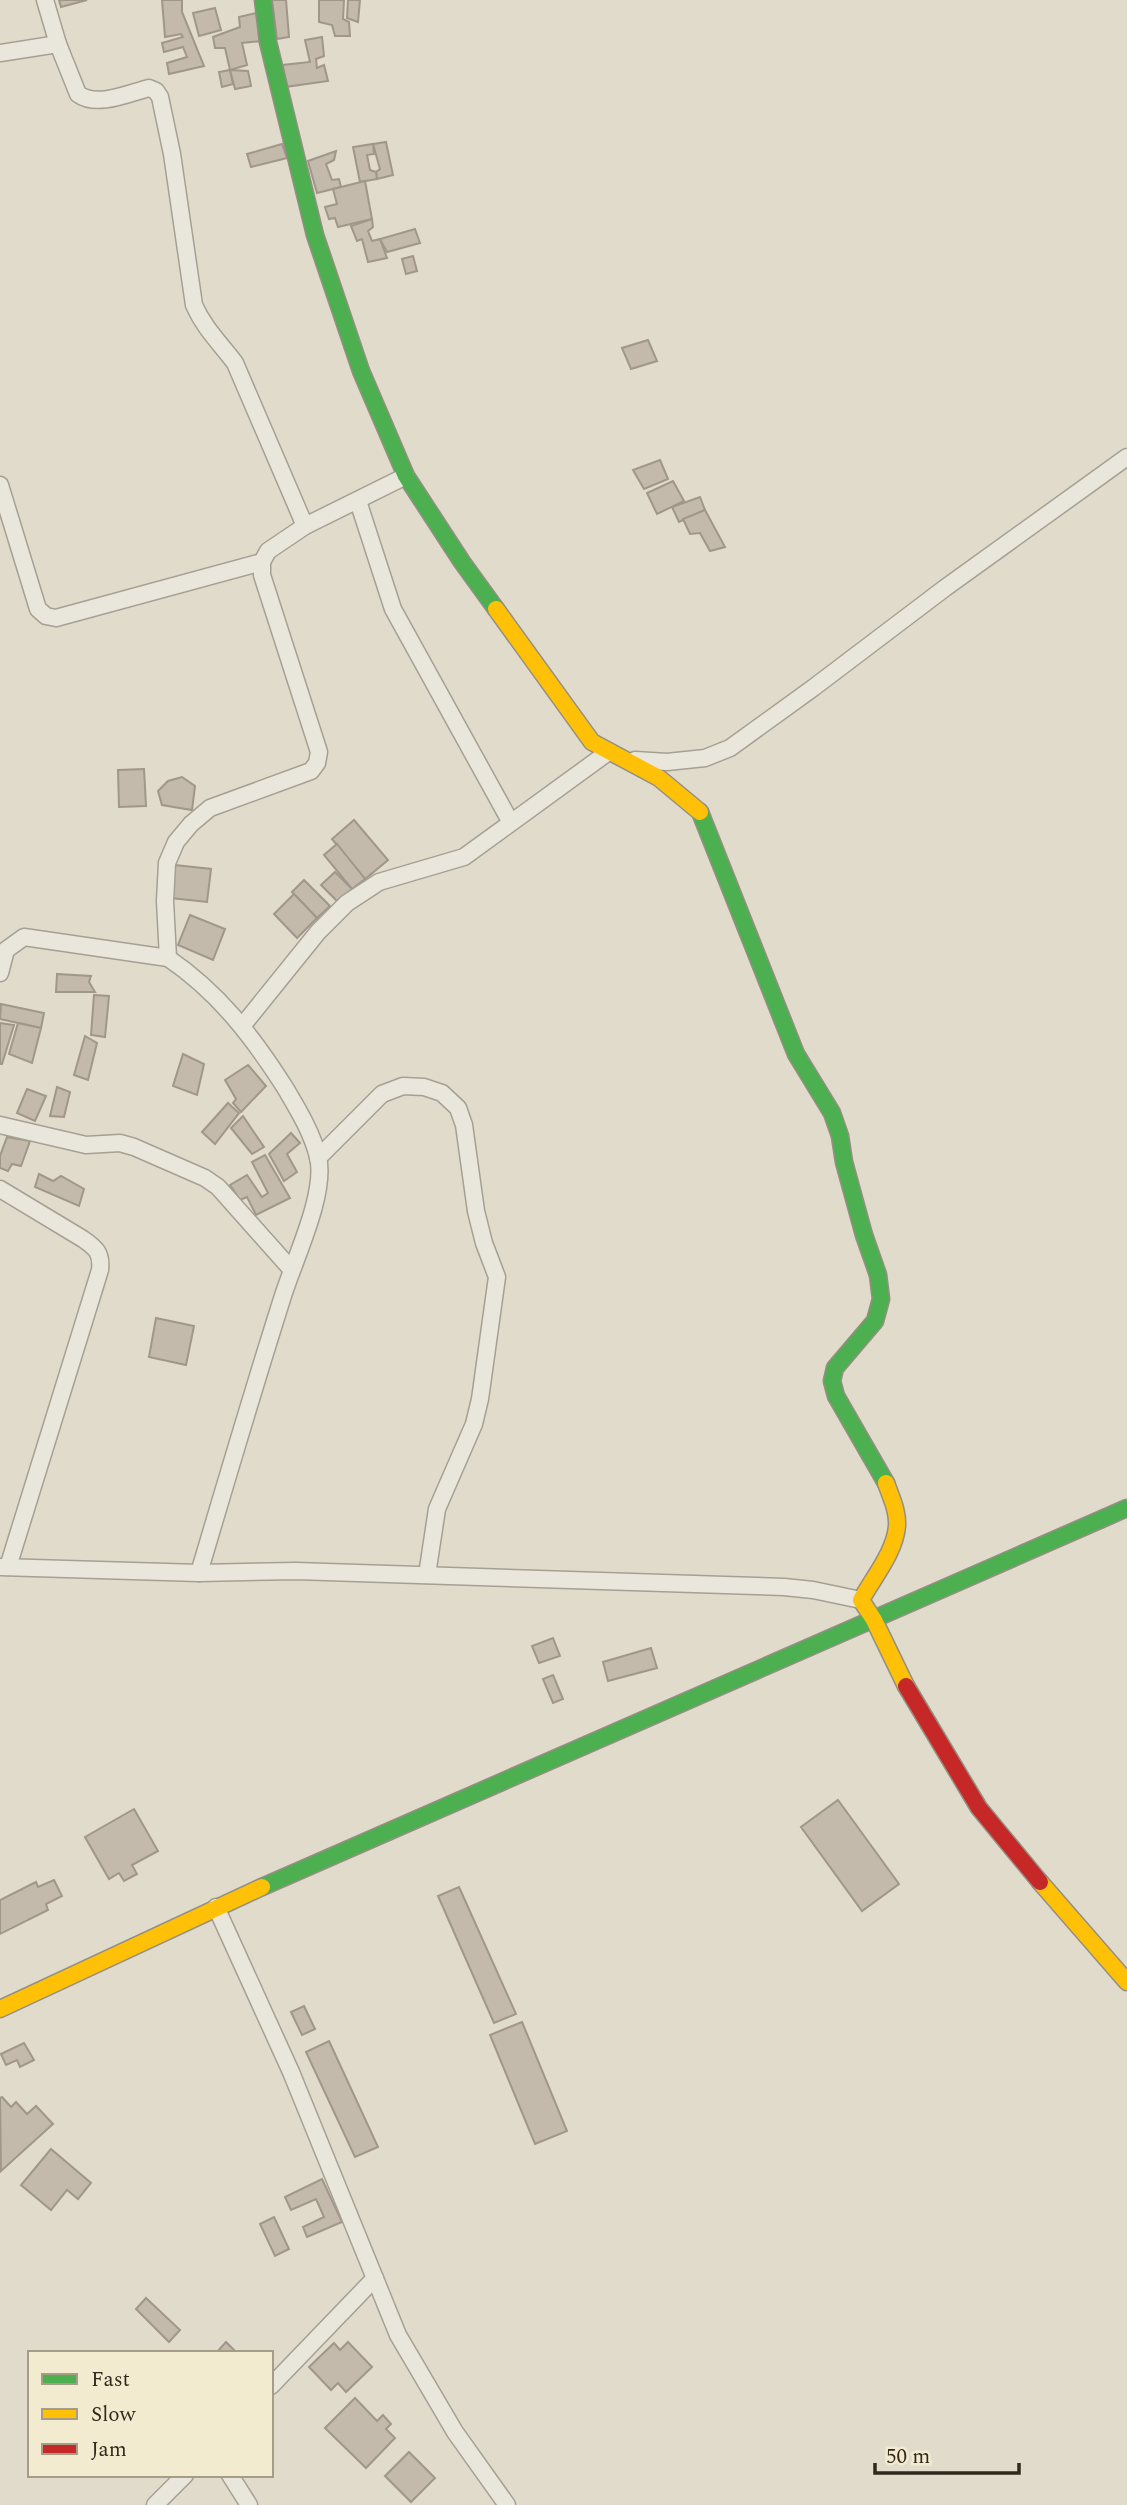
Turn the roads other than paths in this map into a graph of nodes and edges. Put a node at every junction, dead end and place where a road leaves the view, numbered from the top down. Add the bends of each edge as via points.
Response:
1 (45, 0) edge
2 (264, 0) edge
3 (58, 44) junction
4 (0, 53) edge
5 (1127, 457) edge
6 (405, 476) junction
7 (0, 485) edge
8 (358, 501) junction
9 (305, 526) junction
10 (262, 562) junction
11 (607, 753) junction
12 (628, 760) junction
13 (510, 821) junction
14 (168, 958) junction
15 (0, 973) edge
16 (243, 1025) junction
17 (0, 1125) edge
18 (318, 1158) junction
19 (0, 1189) edge
20 (291, 1269) junction
21 (1127, 1508) edge
22 (4, 1567) edge
23 (199, 1573) junction
24 (427, 1575) junction
25 (861, 1600) junction
26 (874, 1620) junction
27 (216, 1907) junction
28 (1127, 1982) edge
29 (0, 2009) edge
30 (375, 2278) junction
31 (273, 2384) edge
32 (183, 2477) edge
33 (231, 2477) edge
34 (155, 2505) edge
35 (249, 2505) edge
36 (508, 2505) edge

1 - 3 street
2 - 6 street via 268,42 316,235 361,371
3 - 4 street
3 - 9 street via 74,87 84,98 103,99 149,88 160,97 194,305 203,325 235,363
5 - 12 street via 730,748 705,758
6 - 8 street
6 - 11 street via 592,742
7 - 10 street via 37,609 46,616 56,618
8 - 9 street
8 - 13 street via 393,609
9 - 10 street via 268,551
10 - 14 street via 262,575 319,752 317,762 310,771 210,807 176,842 167,863
11 - 12 street
11 - 13 street
12 - 25 street via 685,796 701,814 796,1055 832,1113 840,1136 881,1299 875,1321 835,1368 832,1381 885,1481 897,1527
13 - 16 street via 464,857 379,882 347,903
14 - 15 street via 24,937 6,950
14 - 16 street via 192,974
16 - 18 street via 299,1110
17 - 20 street via 86,1145 134,1146 205,1178
18 - 20 street via 316,1201
18 - 24 street via 382,1094 403,1086 442,1093 458,1108 464,1125 476,1211 497,1277 480,1399 474,1424 437,1509
19 - 22 street via 83,1238 101,1258
20 - 23 street
21 - 26 street
22 - 23 street
23 - 24 street
24 - 25 street via 784,1587
25 - 26 street
26 - 27 street
26 - 28 street via 904,1683 979,1808
27 - 29 street
27 - 30 street via 291,2072
30 - 31 street
30 - 36 street via 404,2346 455,2432
32 - 34 street
33 - 35 street

